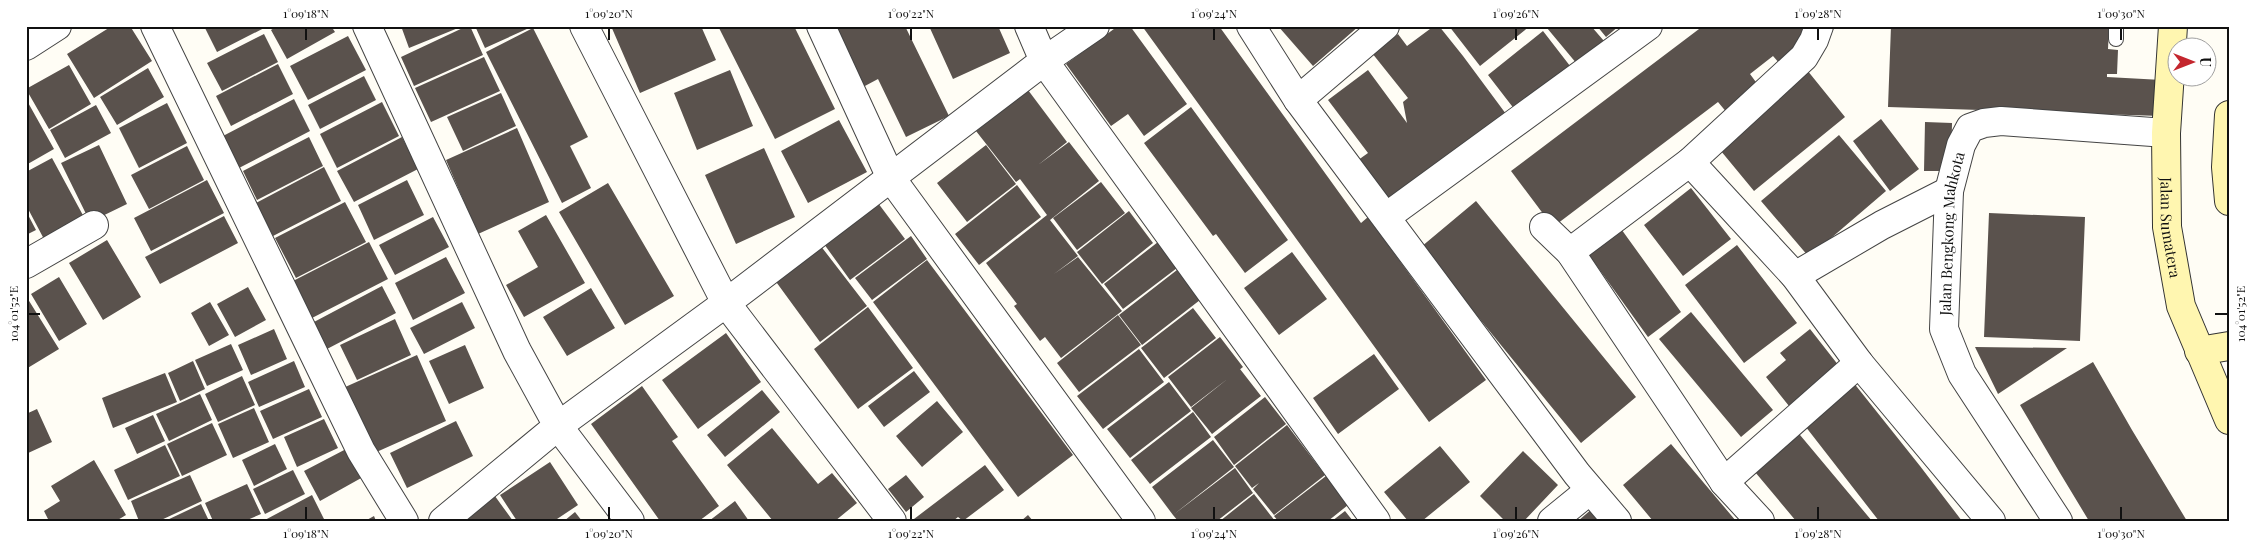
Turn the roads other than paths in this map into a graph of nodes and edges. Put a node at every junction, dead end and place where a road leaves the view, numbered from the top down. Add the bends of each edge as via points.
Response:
1 (57, 26) edge
2 (155, 26) edge
3 (367, 26) edge
4 (584, 26) edge
5 (821, 26) edge
6 (1029, 26) edge
7 (1095, 26) edge
8 (1251, 26) edge
9 (1386, 26) edge
10 (1648, 26) edge
11 (1819, 26) edge
12 (2173, 26) edge
13 (26, 46) edge
14 (1044, 61) junction
15 (1298, 100) junction
16 (2229, 115) edge
17 (2166, 133) junction
18 (1690, 162) junction
19 (891, 178) junction
20 (1948, 191) junction
21 (2229, 201) edge
22 (1386, 217) junction
23 (94, 225) dead end
24 (1544, 227) dead end
25 (1570, 252) junction
26 (26, 264) edge
27 (1794, 276) junction
28 (726, 303) junction
29 (2229, 346) edge
30 (2200, 351) junction
31 (1859, 363) junction
32 (2227, 410) edge
33 (558, 426) junction
34 (1724, 482) junction
35 (1590, 490) junction
36 (404, 521) edge
37 (443, 521) edge
38 (630, 521) edge
39 (892, 521) edge
40 (1141, 521) edge
41 (1376, 521) edge
42 (1552, 521) edge
43 (1617, 521) edge
44 (1760, 521) edge
45 (1991, 521) edge
46 (2058, 521) edge

1 - 13 street
2 - 36 street via 361,450
3 - 33 street via 516,351
4 - 28 street
5 - 19 street
6 - 14 street
7 - 14 street
8 - 15 street
9 - 15 street
10 - 22 street
11 - 18 street via 1804,57
12 - 17 main road, Jalan Sumatera
14 - 19 street
14 - 41 street
15 - 22 street
16 - 21 main road via 2226,167
17 - 20 street, Jalan Bengkong Mahkota via 2001,121 1984,123 1970,128 1960,145
17 - 30 main road, Jalan Sumatera via 2167,227 2182,306
18 - 25 street
18 - 27 street
19 - 28 street
19 - 40 street
20 - 27 street
20 - 46 street, Jalan Bengkong Mahkota via 1944,329 1962,374
22 - 35 street
23 - 26 street
24 - 25 street
25 - 34 street
27 - 31 street
28 - 33 street
28 - 39 street
29 - 30 main road
30 - 32 main road, Jalan Sumatera
31 - 34 street
31 - 45 street
33 - 37 street
33 - 38 street
34 - 44 street
35 - 42 street
35 - 43 street

